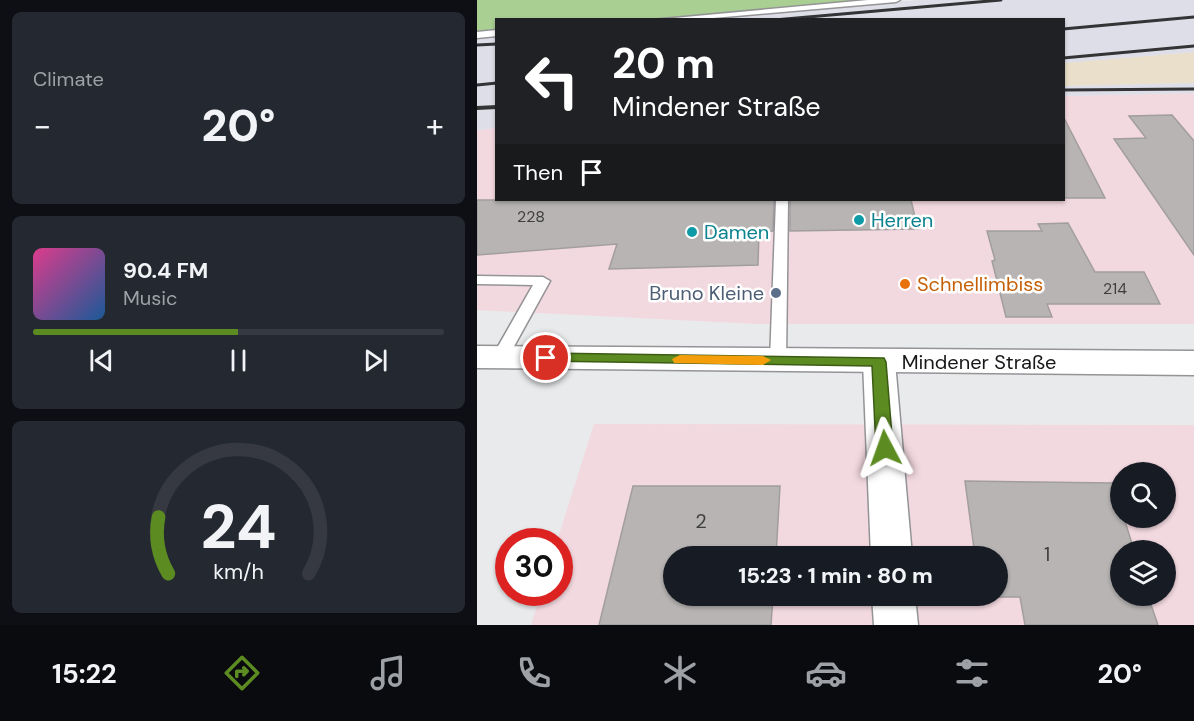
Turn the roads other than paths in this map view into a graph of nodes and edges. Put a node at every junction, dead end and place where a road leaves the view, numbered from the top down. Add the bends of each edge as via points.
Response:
1 (896, 0) edge
2 (680, 18) edge
3 (495, 33) edge
4 (477, 35) edge
5 (782, 201) edge
6 (477, 280) edge
7 (488, 357) edge
8 (778, 361) junction
9 (879, 362) junction
10 (1194, 363) edge
11 (891, 546) edge
12 (895, 606) edge
13 (896, 625) edge

1 - 2 lane
3 - 4 lane
5 - 8 lane
6 - 7 lane via 543,281
7 - 8 main road, Mindener Straße
8 - 9 main road, Mindener Straße
9 - 10 main road, Mindener Straße
9 - 11 street
12 - 13 street

